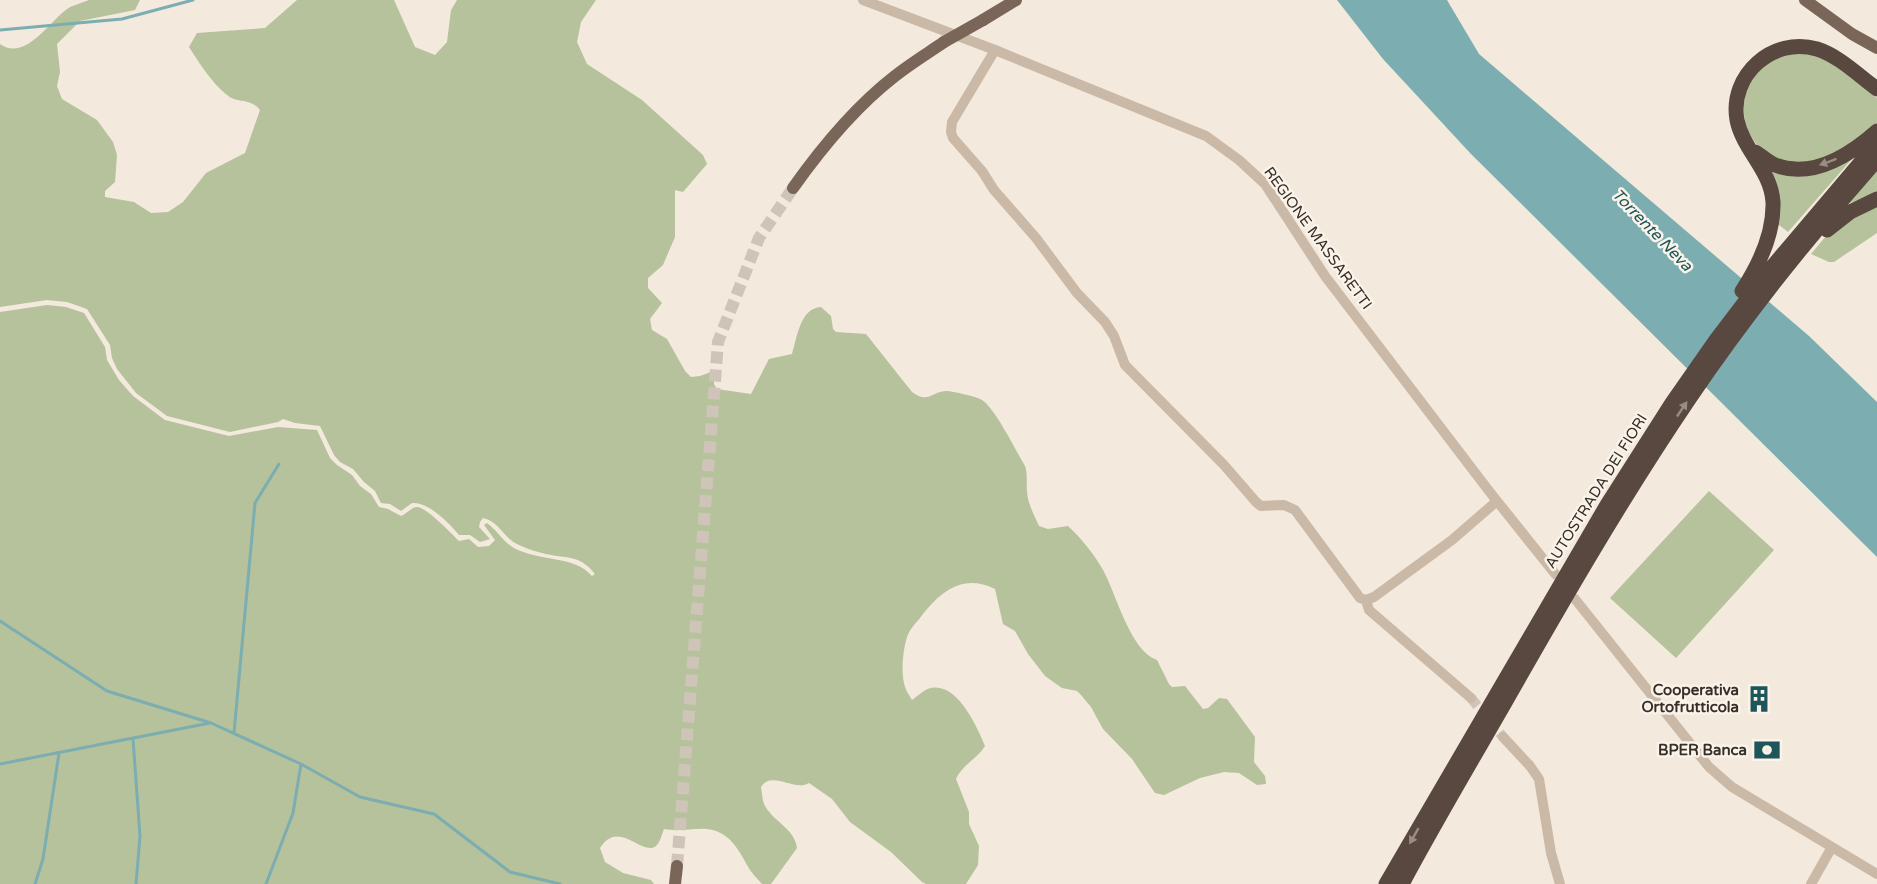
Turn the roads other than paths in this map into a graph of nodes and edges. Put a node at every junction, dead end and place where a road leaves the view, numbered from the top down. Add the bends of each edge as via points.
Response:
1 (863, 0) edge
2 (1016, 0) edge
3 (1806, 0) edge
4 (1877, 48) edge
5 (995, 50) junction
6 (1877, 89) edge
7 (1877, 131) edge
8 (1877, 143) edge
9 (1750, 149) junction
10 (1877, 160) edge
11 (793, 188) tunnel mouth
12 (1877, 199) edge
13 (1791, 253) junction
14 (1716, 340) junction
15 (1497, 501) junction
16 (1612, 508) junction
17 (1556, 575) dead end
18 (1575, 599) dead end
19 (1366, 600) junction
20 (1471, 698) tunnel mouth
21 (1503, 737) tunnel mouth
22 (1832, 848) junction
23 (677, 866) tunnel mouth
24 (1877, 874) edge
25 (675, 884) edge
26 (1386, 884) edge
27 (1402, 884) edge
28 (1560, 884) edge
29 (1811, 884) edge

1 - 5 street, REGIONE MASSARETTI
2 - 11 main road, bridge via 895,76 827,144
3 - 4 main road
5 - 15 street, REGIONE MASSARETTI via 1206,136 1239,160 1265,184 1325,276
5 - 19 street via 952,122 953,138 1077,293 1105,322 1125,366 1256,502 1295,510 1352,589
6 - 9 highway via 1836,58 1818,50 1792,47 1773,52 1750,70 1737,98 1738,126
7 -> 9 highway via 1850,153 1809,168 1785,168
8 - 13 highway, AUTOSTRADA DEI FIORI
9 - 14 highway via 1770,185 1773,205 1769,232 1758,264
10 - 13 highway, AUTOSTRADA DEI FIORI
12 - 13 highway via 1840,218
13 - 14 highway, AUTOSTRADA DEI FIORI
16 -> 13 highway, AUTOSTRADA DEI FIORI
14 - 16 highway, AUTOSTRADA DEI FIORI via 1671,403
15 - 17 street, REGIONE MASSARETTI
15 - 19 street via 1452,540
16 -> 26 highway, AUTOSTRADA DEI FIORI
16 - 27 highway, AUTOSTRADA DEI FIORI
18 - 22 street via 1708,767 1732,787
19 - 20 street via 1369,610
21 - 28 street via 1539,779
22 - 24 street
22 - 29 street
23 - 25 main road

